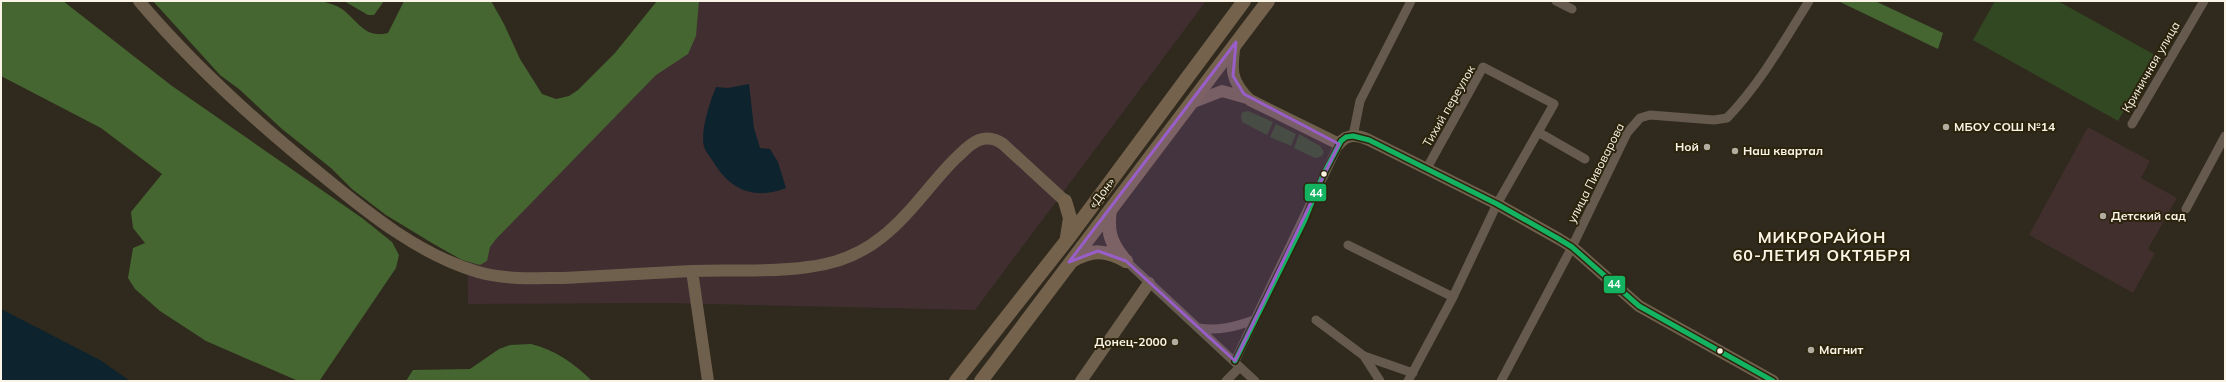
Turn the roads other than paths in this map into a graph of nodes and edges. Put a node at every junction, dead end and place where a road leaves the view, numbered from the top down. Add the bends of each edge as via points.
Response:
1 (139, 1) edge
2 (1244, 1) edge
3 (1268, 1) edge
4 (1411, 1) edge
5 (1556, 1) edge
6 (1809, 1) edge
7 (2204, 1) edge
8 (1572, 9) dead end
9 (1236, 42) junction
10 (1250, 100) junction
11 (1190, 103) junction
12 (2132, 124) dead end
13 (1538, 132) junction
14 (2225, 136) edge
15 (1346, 139) junction
16 (1585, 159) dead end
17 (1427, 168) junction
18 (1098, 198) junction
19 (1065, 201) junction
20 (1497, 204) junction
21 (2186, 209) dead end
22 (1110, 210) junction
23 (1067, 240) junction
24 (1348, 245) dead end
25 (1572, 247) junction
26 (1126, 261) junction
27 (1070, 262) junction
28 (692, 271) junction
29 (1149, 283) junction
30 (1453, 297) junction
31 (1254, 320) junction
32 (1316, 320) dead end
33 (1198, 328) junction
34 (1364, 356) junction
35 (1238, 364) junction
36 (1411, 377) edge
37 (708, 381) edge
38 (956, 381) edge
39 (981, 381) edge
40 (1081, 381) edge
41 (1226, 381) edge
42 (1255, 381) edge
43 (1380, 381) edge
44 (1501, 381) edge
45 (1773, 381) edge

1 - 28 main road via 198,66 284,145 362,208 438,257 478,272 511,279
2 - 18 highway, «Дон»
3 - 9 highway, «Дон»
4 - 15 street via 1360,101
5 - 8 street
6 - 25 street, улица Пивоварова via 1774,56 1727,118 1714,120 1650,115 1640,118 1625,137
7 - 12 street, Криничная улица
9 - 10 main road via 1233,76
9 - 11 highway, «Дон»
10 - 11 main road via 1222,91
10 - 15 main road
11 - 22 highway, «Дон»
13 - 16 street
13 - 17 street, Тихий переулок via 1554,104 1483,67
13 - 20 street, Тихий переулок
14 - 21 street
15 - 17 main road via 1369,140
15 - 31 street via 1323,175 1304,222
17 - 20 main road
18 - 19 highway via 1082,205
18 - 23 highway, «Дон»
19 - 23 highway via 1070,218
19 - 28 main road via 1003,144 997,140 979,140 944,169 885,235 858,253 828,264 809,267 764,271
20 - 25 main road
20 - 30 street, Тихий переулок
22 - 26 highway via 1108,223 1111,240
22 - 27 highway, «Дон»
23 - 38 highway, «Дон»
24 - 30 street
25 - 44 street, улица Пивоварова
25 - 45 main road via 1639,306
26 - 27 highway via 1113,254 1098,251 1082,254
26 - 29 street
27 - 39 highway, «Дон»
28 - 37 main road
29 - 33 street
29 - 40 main road
30 - 36 street, Тихий переулок
31 - 33 street via 1225,329
31 - 35 street
32 - 34 street, Тихий переулок
33 - 35 street
34 - 36 street, Тихий переулок
34 - 43 street, Тихий переулок
35 - 41 street
35 - 42 street

